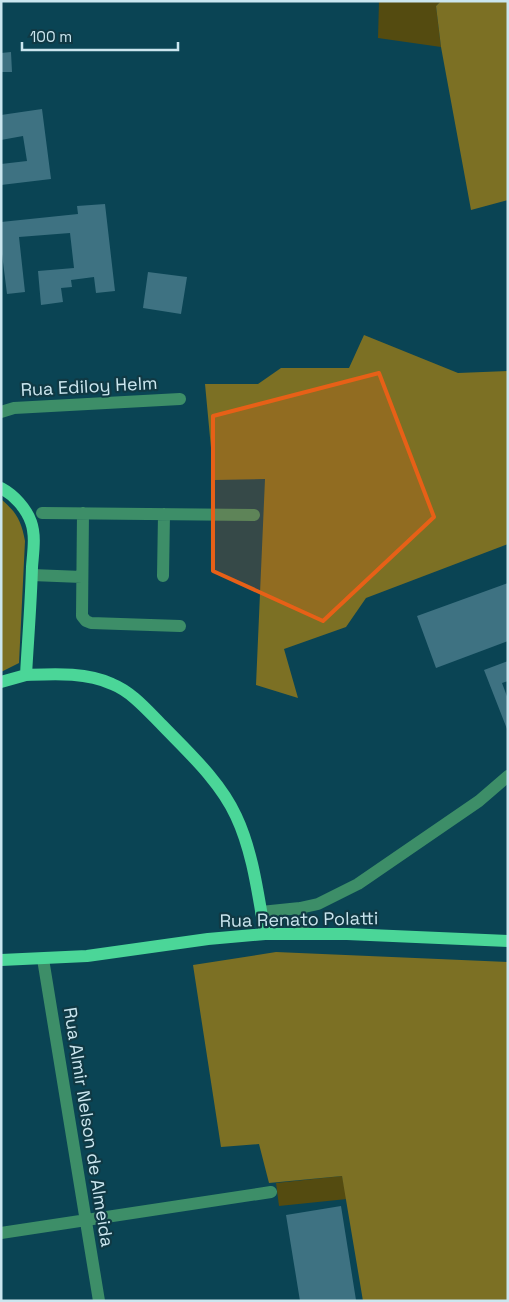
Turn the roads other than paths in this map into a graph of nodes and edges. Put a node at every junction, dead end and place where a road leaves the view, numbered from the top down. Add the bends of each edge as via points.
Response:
1 (180, 399) dead end
2 (1, 412) edge
3 (1, 481) edge
4 (1, 488) edge
5 (42, 513) dead end
6 (84, 513) junction
7 (164, 514) junction
8 (254, 515) dead end
9 (32, 575) junction
10 (163, 576) dead end
11 (82, 577) junction
12 (180, 626) dead end
13 (26, 675) junction
14 (1, 682) edge
15 (508, 776) edge
16 (300, 908) junction
17 (261, 912) junction
18 (265, 934) junction
19 (302, 934) junction
20 (508, 941) edge
21 (43, 959) junction
22 (1, 960) edge
23 (271, 1192) dead end
24 (86, 1219) junction
25 (1, 1233) edge
26 (99, 1301) edge

1 - 2 street, Rua Ediloy Helm via 14,408
3 - 4 street
4 - 9 main road via 19,503 31,522 34,539
5 - 6 street
6 - 7 street
6 - 11 street
7 - 8 street
7 - 10 street
9 - 11 street
9 - 13 main road
11 - 12 street via 81,611 86,621
13 - 14 main road
13 - 17 main road via 99,679 124,690 195,759 227,799 242,832
15 - 16 street via 479,801 366,879 338,895
16 - 17 street
16 - 19 street
17 - 18 main road
18 - 19 main road, Rua Renato Polatti
18 - 21 main road, Rua Renato Polatti
19 - 20 main road, Rua Renato Polatti
21 - 22 main road, Rua Renato Polatti
21 - 24 street, Rua Almir Nelson de Almeida
23 - 24 street
24 - 25 street
24 - 26 street, Rua Almir Nelson de Almeida

